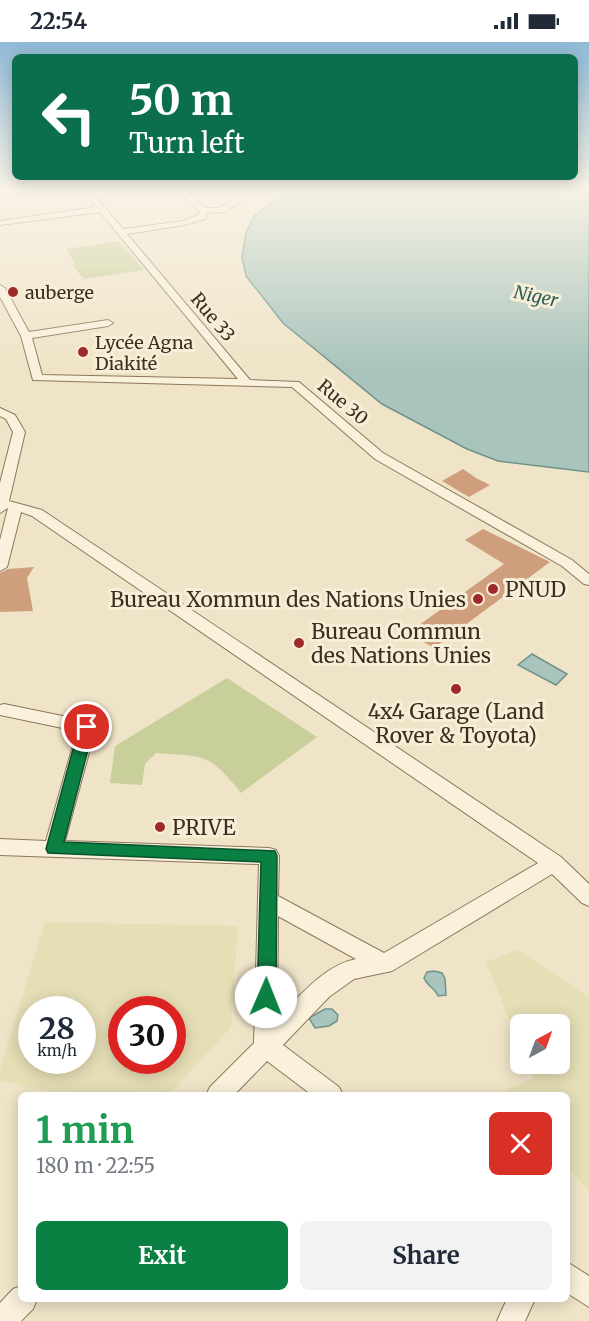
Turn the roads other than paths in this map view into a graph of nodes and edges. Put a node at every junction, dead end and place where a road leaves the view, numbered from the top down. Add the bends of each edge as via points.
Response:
1 (134, 248) edge
2 (0, 288) edge
3 (108, 323) dead end
4 (26, 336) junction
5 (248, 384) junction
6 (0, 412) edge
7 (6, 506) edge
8 (0, 567) edge
9 (589, 581) edge
10 (4, 710) dead end
11 (0, 847) edge
12 (54, 849) junction
13 (554, 864) junction
14 (589, 897) edge
15 (268, 902) junction
16 (384, 964) junction
17 (265, 1045) junction
18 (221, 1092) edge
19 (327, 1092) edge
20 (570, 1278) edge
21 (589, 1293) edge
22 (20, 1302) edge
23 (520, 1302) edge
24 (2, 1321) edge
25 (511, 1321) edge

1 - 5 street, Rue 33
2 - 4 street
3 - 4 street
4 - 5 street, Rue 30 via 36,378
5 - 9 street, Rue 30 via 295,384 379,456 567,563
6 - 7 street via 11,417 19,432
7 - 8 street
7 - 13 street via 37,513
10 - 12 street via 87,727
11 - 12 street
12 - 15 street via 269,856
13 - 14 street
13 - 16 street
15 - 16 street
15 - 17 street
16 - 17 street via 349,970 321,990
17 - 18 street
17 - 19 street
20 - 21 street
22 - 24 street
23 - 25 street

